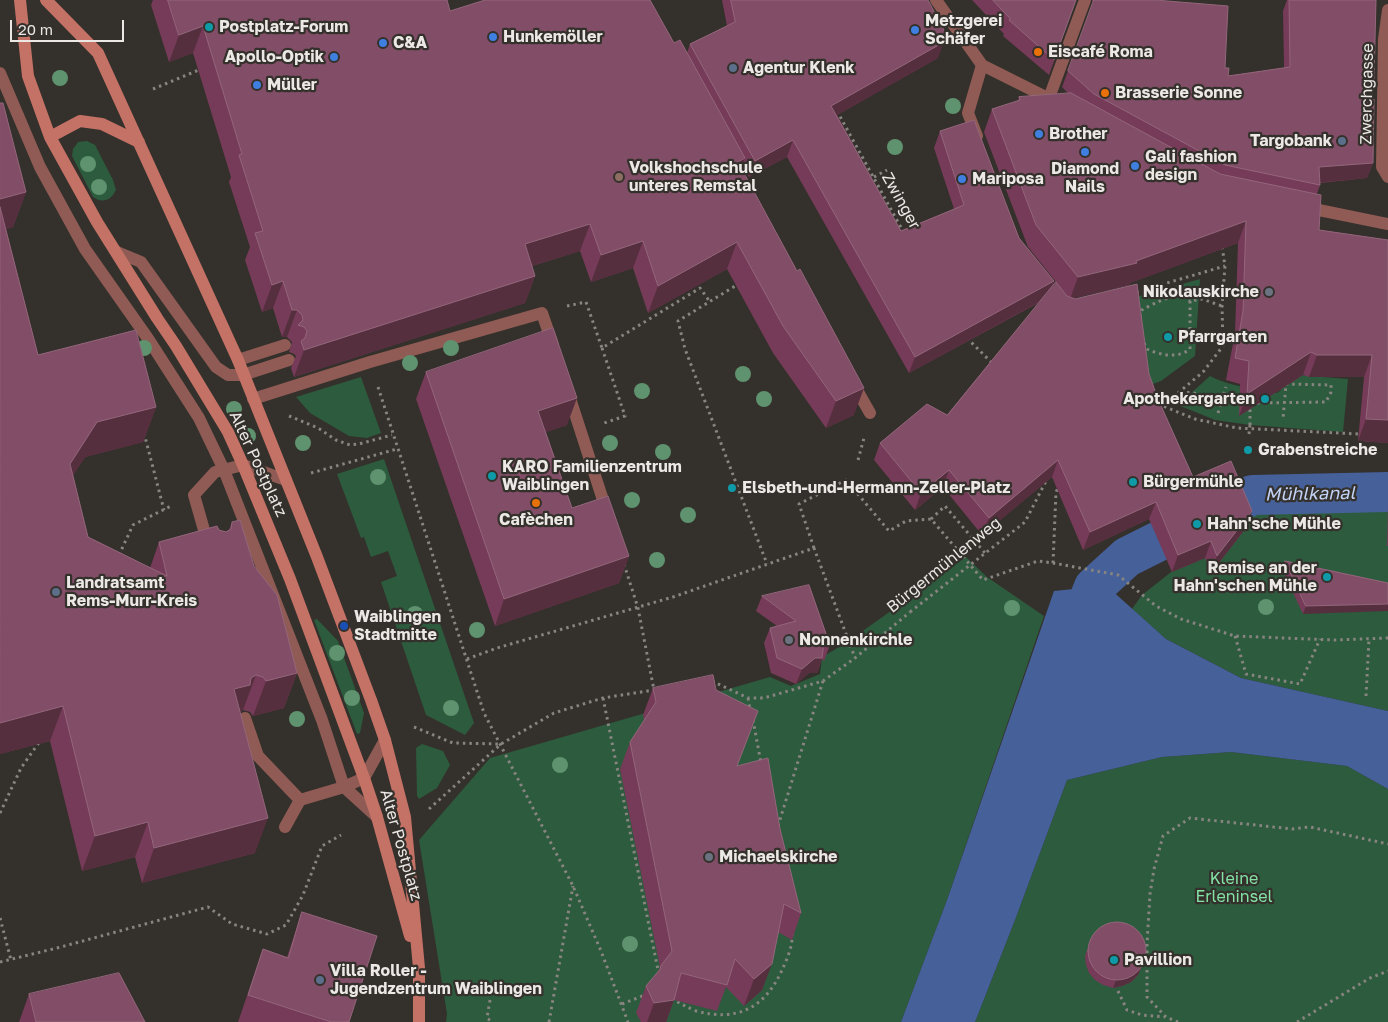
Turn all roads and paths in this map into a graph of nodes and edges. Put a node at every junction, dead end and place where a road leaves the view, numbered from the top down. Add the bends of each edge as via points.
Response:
1 (20, 0) edge
2 (46, 0) edge
3 (936, 0) edge
4 (1085, 0) edge
5 (1388, 10) edge
6 (982, 65) junction
7 (202, 69) dead end
8 (0, 73) edge
9 (153, 89) dead end
10 (1050, 98) junction
11 (833, 103) edge
12 (1066, 107) edge
13 (50, 137) junction
14 (139, 142) junction
15 (982, 150) edge
16 (887, 170) dead end
17 (874, 177) junction
18 (1388, 177) edge
19 (1291, 204) edge
20 (1388, 224) edge
21 (906, 236) edge
22 (1221, 239) edge
23 (117, 252) junction
24 (1225, 266) junction
25 (741, 282) edge
26 (1136, 292) edge
27 (1190, 301) junction
28 (586, 302) dead end
29 (710, 302) junction
30 (1222, 306) junction
31 (1140, 319) edge
32 (963, 334) edge
33 (1144, 341) edge
34 (285, 345) dead end
35 (602, 348) junction
36 (557, 358) edge
37 (238, 360) junction
38 (289, 360) dead end
39 (370, 362) junction
40 (997, 368) edge
41 (846, 370) edge
42 (243, 374) junction
43 (563, 376) edge
44 (1226, 386) dead end
45 (1177, 394) junction
46 (253, 399) junction
47 (1284, 402) junction
48 (1221, 403) junction
49 (1250, 403) junction
50 (870, 413) dead end
51 (1218, 413) dead end
52 (1283, 419) dead end
53 (142, 424) edge
54 (580, 430) junction
55 (1249, 434) dead end
56 (1359, 434) dead end
57 (397, 449) junction
58 (243, 465) junction
59 (224, 470) junction
60 (1048, 477) edge
61 (286, 480) junction
62 (1060, 485) edge
63 (194, 495) junction
64 (602, 497) edge
65 (164, 510) junction
66 (932, 519) junction
67 (814, 548) junction
68 (985, 553) junction
69 (212, 559) edge
70 (116, 560) edge
71 (623, 562) edge
72 (1053, 563) junction
73 (767, 564) junction
74 (638, 608) junction
75 (1235, 636) junction
76 (1388, 638) edge
77 (1320, 639) junction
78 (1369, 639) junction
79 (855, 658) junction
80 (467, 659) junction
81 (823, 681) junction
82 (702, 682) edge
83 (664, 688) edge
84 (654, 690) junction
85 (1366, 696) dead end
86 (603, 698) junction
87 (748, 698) junction
88 (245, 718) edge
89 (414, 727) dead end
90 (44, 735) edge
91 (385, 740) junction
92 (501, 744) junction
93 (762, 766) edge
94 (364, 778) junction
95 (344, 787) junction
96 (300, 800) junction
97 (429, 809) dead end
98 (0, 813) edge
99 (377, 817) junction
100 (774, 824) edge
101 (285, 827) dead end
102 (341, 835) dead end
103 (1388, 844) edge
104 (573, 886) junction
105 (0, 918) edge
106 (792, 931) edge
107 (11, 960) junction
108 (0, 962) edge
109 (418, 968) junction
110 (1388, 971) edge
111 (660, 980) edge
112 (1118, 991) edge
113 (654, 992) edge
114 (668, 994) edge
115 (490, 1000) dead end
116 (622, 1004) junction
117 (1166, 1017) junction
118 (419, 1022) edge
119 (492, 1022) edge
120 (549, 1022) edge
121 (628, 1022) edge
122 (1178, 1022) edge
123 (1298, 1022) edge

1 - 13 street, Alter Postplatz via 28,76
2 - 14 street, Alter Postplatz via 98,53
3 - 6 street
4 - 10 street
5 - 18 street, Zwerchgasse via 1384,39 1382,167
6 - 10 street
6 - 15 street via 968,113
7 - 9 path
8 - 59 street via 40,167 85,249 199,418
10 - 12 street
11 - 17 path, Zwinger
13 - 14 street via 80,122 102,124
13 - 23 street, Alter Postplatz
14 - 37 street, Alter Postplatz
16 - 17 path
17 - 21 path, Zwinger
19 - 20 street
22 - 24 path
23 - 42 street via 141,262 216,367 228,374
23 - 58 street, Alter Postplatz via 224,424
24 - 26 path
24 - 30 path
25 - 29 path
27 - 30 path via 1202,299
27 - 31 path via 1179,295 1152,304 1142,310
27 - 33 path via 1190,349 1173,355 1157,354 1146,349
28 - 35 path
29 - 35 path via 700,288
29 - 73 path via 678,321 685,349
30 - 45 path via 1223,346 1203,372
32 - 40 path
34 - 37 street
35 - 54 path via 625,416
36 - 39 street via 542,313
37 - 42 street, Alter Postplatz
38 - 42 street
39 - 46 street
39 - 57 path
41 - 50 street
42 - 46 street, Alter Postplatz
43 - 54 street
44 - 48 path
45 - 48 path via 1191,392
45 - 56 path via 1148,400 1195,419 1237,428
46 - 61 street, Alter Postplatz
47 - 47 path via 1326,402 1332,392 1331,385 1286,384
47 - 49 path
47 - 52 path
48 - 49 path
48 - 51 path
49 - 55 path, bridge
53 - 65 path
54 - 64 street
57 - 61 path
57 - 80 path
58 - 59 street
58 - 61 street
58 - 94 street, Alter Postplatz via 294,588
59 - 63 street via 215,472
59 - 95 street via 322,720
60 - 68 path, Bürgermühlenweg, bridge via 1024,522
61 - 91 street, Alter Postplatz
62 - 72 path via 1056,492
63 - 65 path
63 - 69 street
65 - 70 path via 133,525
66 - 67 path via 906,521 889,532 846,480 799,504
66 - 68 path via 945,506
66 - 72 path via 983,580 1038,561
67 - 73 path
67 - 79 path
68 - 79 path, Bürgermühlenweg, bridge
71 - 74 path
72 - 75 path via 1118,575 1156,606 1181,619
73 - 74 path
74 - 80 path
74 - 84 path
75 - 77 path
75 - 77 path via 1246,674 1300,684
76 - 78 path
77 - 78 path
78 - 85 path
79 - 81 path, Bürgermühlenweg
80 - 92 path via 484,713
81 - 87 path, Bürgermühlenweg via 764,698
81 - 100 path via 776,834
82 - 87 path via 712,681
83 - 84 path
84 - 86 path
86 - 92 path via 554,713
86 - 111 path
87 - 93 path
88 - 96 street via 258,756
89 - 92 path via 453,743
90 - 98 path via 21,768
91 - 94 street
91 - 109 street, Alter Postplatz via 405,817
92 - 97 path
92 - 104 path
94 - 95 street
94 - 99 street, Alter Postplatz
95 - 96 street
95 - 99 street
96 - 101 street
99 - 109 street, Alter Postplatz
102 - 107 path via 322,846 303,895 286,925 267,934 232,924 208,906
103 - 117 path via 1310,827 1292,829 1190,818 1164,836 1150,894 1147,997
104 - 116 path
104 - 120 path
105 - 107 path
106 - 114 path via 789,955 775,986 757,1005 743,1013 726,1018 703,1013 679,1004
107 - 108 path
109 - 118 street, Alter Postplatz
110 - 123 path via 1370,978
112 - 117 path via 1127,1010
113 - 116 path
115 - 119 path via 487,1018
116 - 121 path
117 - 122 path

